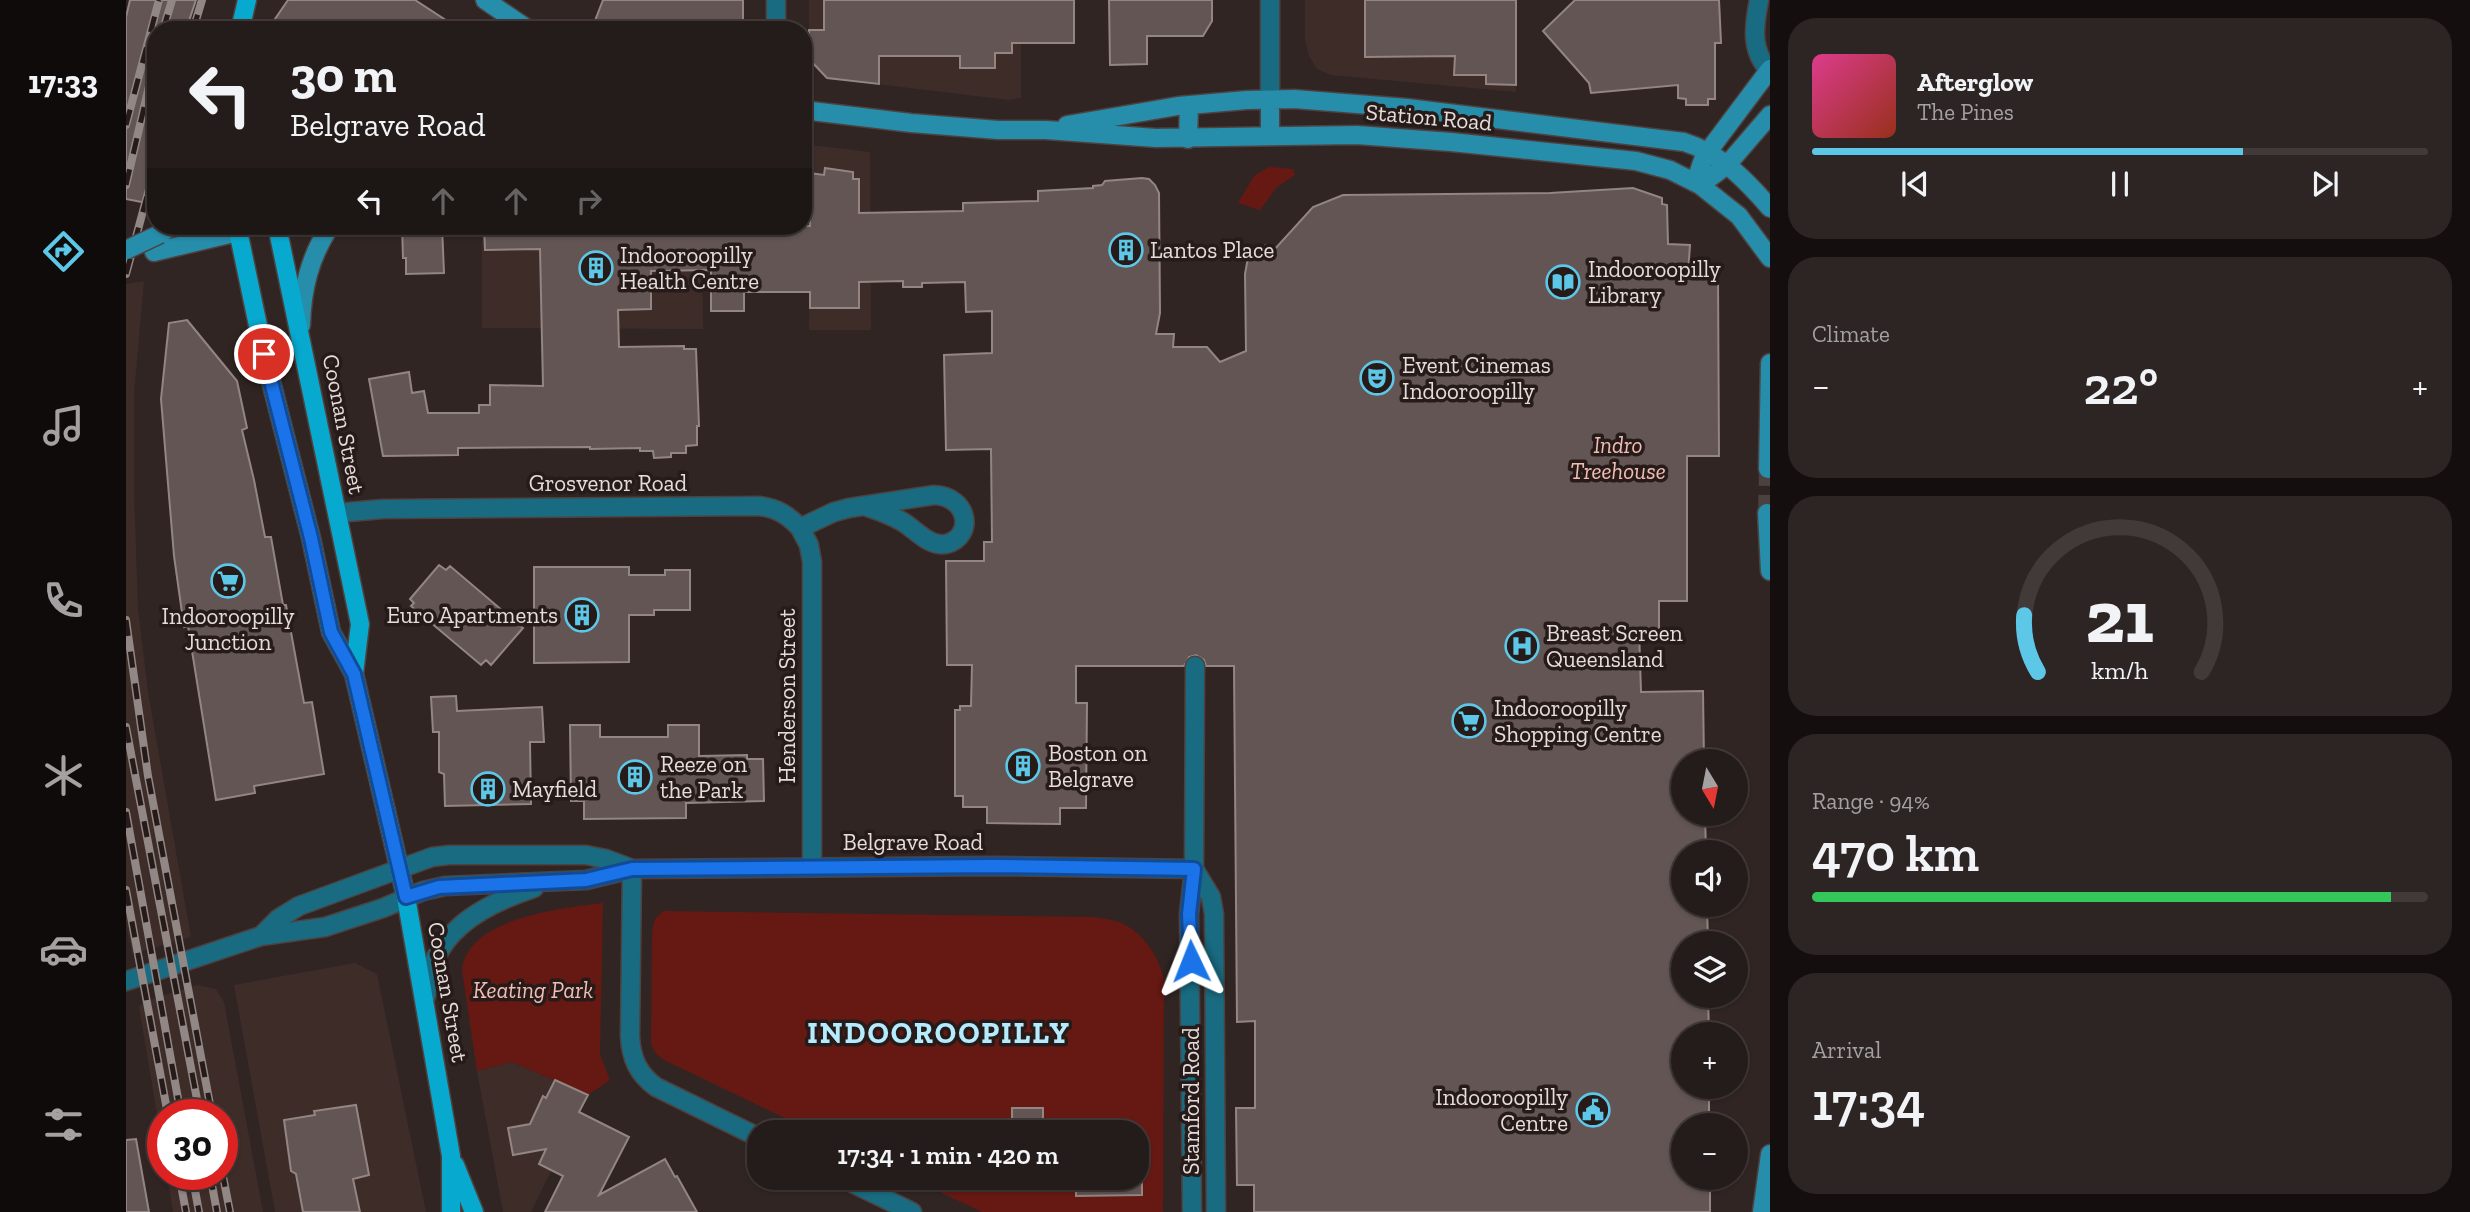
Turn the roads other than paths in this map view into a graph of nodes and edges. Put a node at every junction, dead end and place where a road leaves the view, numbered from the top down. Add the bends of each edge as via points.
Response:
1 (247, 0) edge
2 (485, 0) edge
3 (776, 0) edge
4 (1270, 0) edge
5 (1759, 0) edge
6 (1767, 0) edge
7 (1770, 10) edge
8 (242, 21) edge
9 (516, 21) edge
10 (776, 21) edge
11 (1770, 70) edge
12 (1270, 100) junction
13 (1189, 105) junction
14 (812, 111) edge
15 (1770, 115) edge
16 (1046, 130) junction
17 (1270, 136) junction
18 (1188, 139) junction
19 (1707, 152) junction
20 (1727, 165) junction
21 (1699, 184) junction
22 (1770, 208) edge
23 (156, 235) edge
24 (216, 235) edge
25 (243, 235) edge
26 (279, 235) edge
27 (324, 235) edge
28 (126, 250) edge
29 (1765, 252) edge
30 (126, 256) edge
31 (1770, 270) edge
32 (302, 342) junction
33 (1770, 363) edge
34 (1768, 470) dead end
35 (867, 507) junction
36 (337, 513) junction
37 (1767, 513) dead end
38 (800, 528) junction
39 (1770, 571) edge
40 (1195, 666) dead end
41 (354, 674) junction
42 (812, 867) junction
43 (399, 869) junction
44 (632, 869) junction
45 (1194, 869) junction
46 (566, 882) junction
47 (406, 897) junction
48 (261, 936) junction
49 (126, 981) edge
50 (425, 1000) junction
51 (747, 1132) edge
52 (1770, 1154) edge
53 (451, 1156) junction
54 (867, 1190) edge
55 (451, 1212) edge
56 (474, 1212) edge
57 (912, 1212) edge
58 (1192, 1212) edge
59 (1216, 1212) edge
60 (1762, 1212) edge

1 - 8 main road
2 - 9 street
3 - 10 street
4 - 12 street
5 - 11 street via 1755,45
6 - 7 street
11 - 19 street
12 - 13 street, Station Road
12 - 17 street
12 - 19 street, Station Road via 1374,104 1527,122 1676,140
13 - 16 street, Station Road
13 - 18 street
14 - 16 street, Station Road via 985,129
15 - 20 street
16 - 18 street, Station Road
17 - 18 street, Station Road
17 - 21 street, Station Road via 1357,135 1622,159 1662,167
19 - 20 street, Station Road
19 - 21 street via 1699,169
20 - 21 street
20 - 22 street, Station Road
21 - 29 street, Station Road via 1739,216
23 - 28 street, bridge
24 - 30 street
25 - 41 main road, Coonan Street via 264,354 331,632
26 - 32 main road, Coonan Street
27 - 32 street via 309,264 300,324
29 - 31 street, Station Road
32 - 36 main road, Coonan Street
33 - 34 street
35 - 35 street via 942,495 958,504 964,524 953,541 935,544 895,518
35 - 38 street via 834,512
36 - 38 street, Grosvenor Road via 759,506 782,513
36 - 41 main road, Coonan Street via 360,624
37 - 39 street
38 - 42 street, Henderson Street via 812,562
40 - 45 street, Stamford Road
41 - 43 main road, Coonan Street
42 - 44 street, Belgrave Road
42 - 45 street, Belgrave Road
43 - 44 street, Belgrave Road via 438,856 495,854 586,855
43 - 47 main road, Coonan Street
43 - 48 street, Belgrave Road via 292,909
44 - 46 street, Belgrave Road
44 - 51 street via 630,1036 635,1063 656,1087
45 - 58 street, Stamford Road via 1189,914
45 - 59 street, Stamford Road via 1211,897 1214,914
46 - 47 street, Belgrave Road via 439,887
46 - 50 street, Belgrave Road via 504,900 454,931 430,966
47 - 48 street, Belgrave Road via 325,928
47 - 50 main road, Coonan Street
48 - 49 street
50 - 53 main road, Coonan Street
52 - 60 street
53 - 55 main road, Coonan Street
53 - 56 main road, Coonan Street
54 - 57 street

